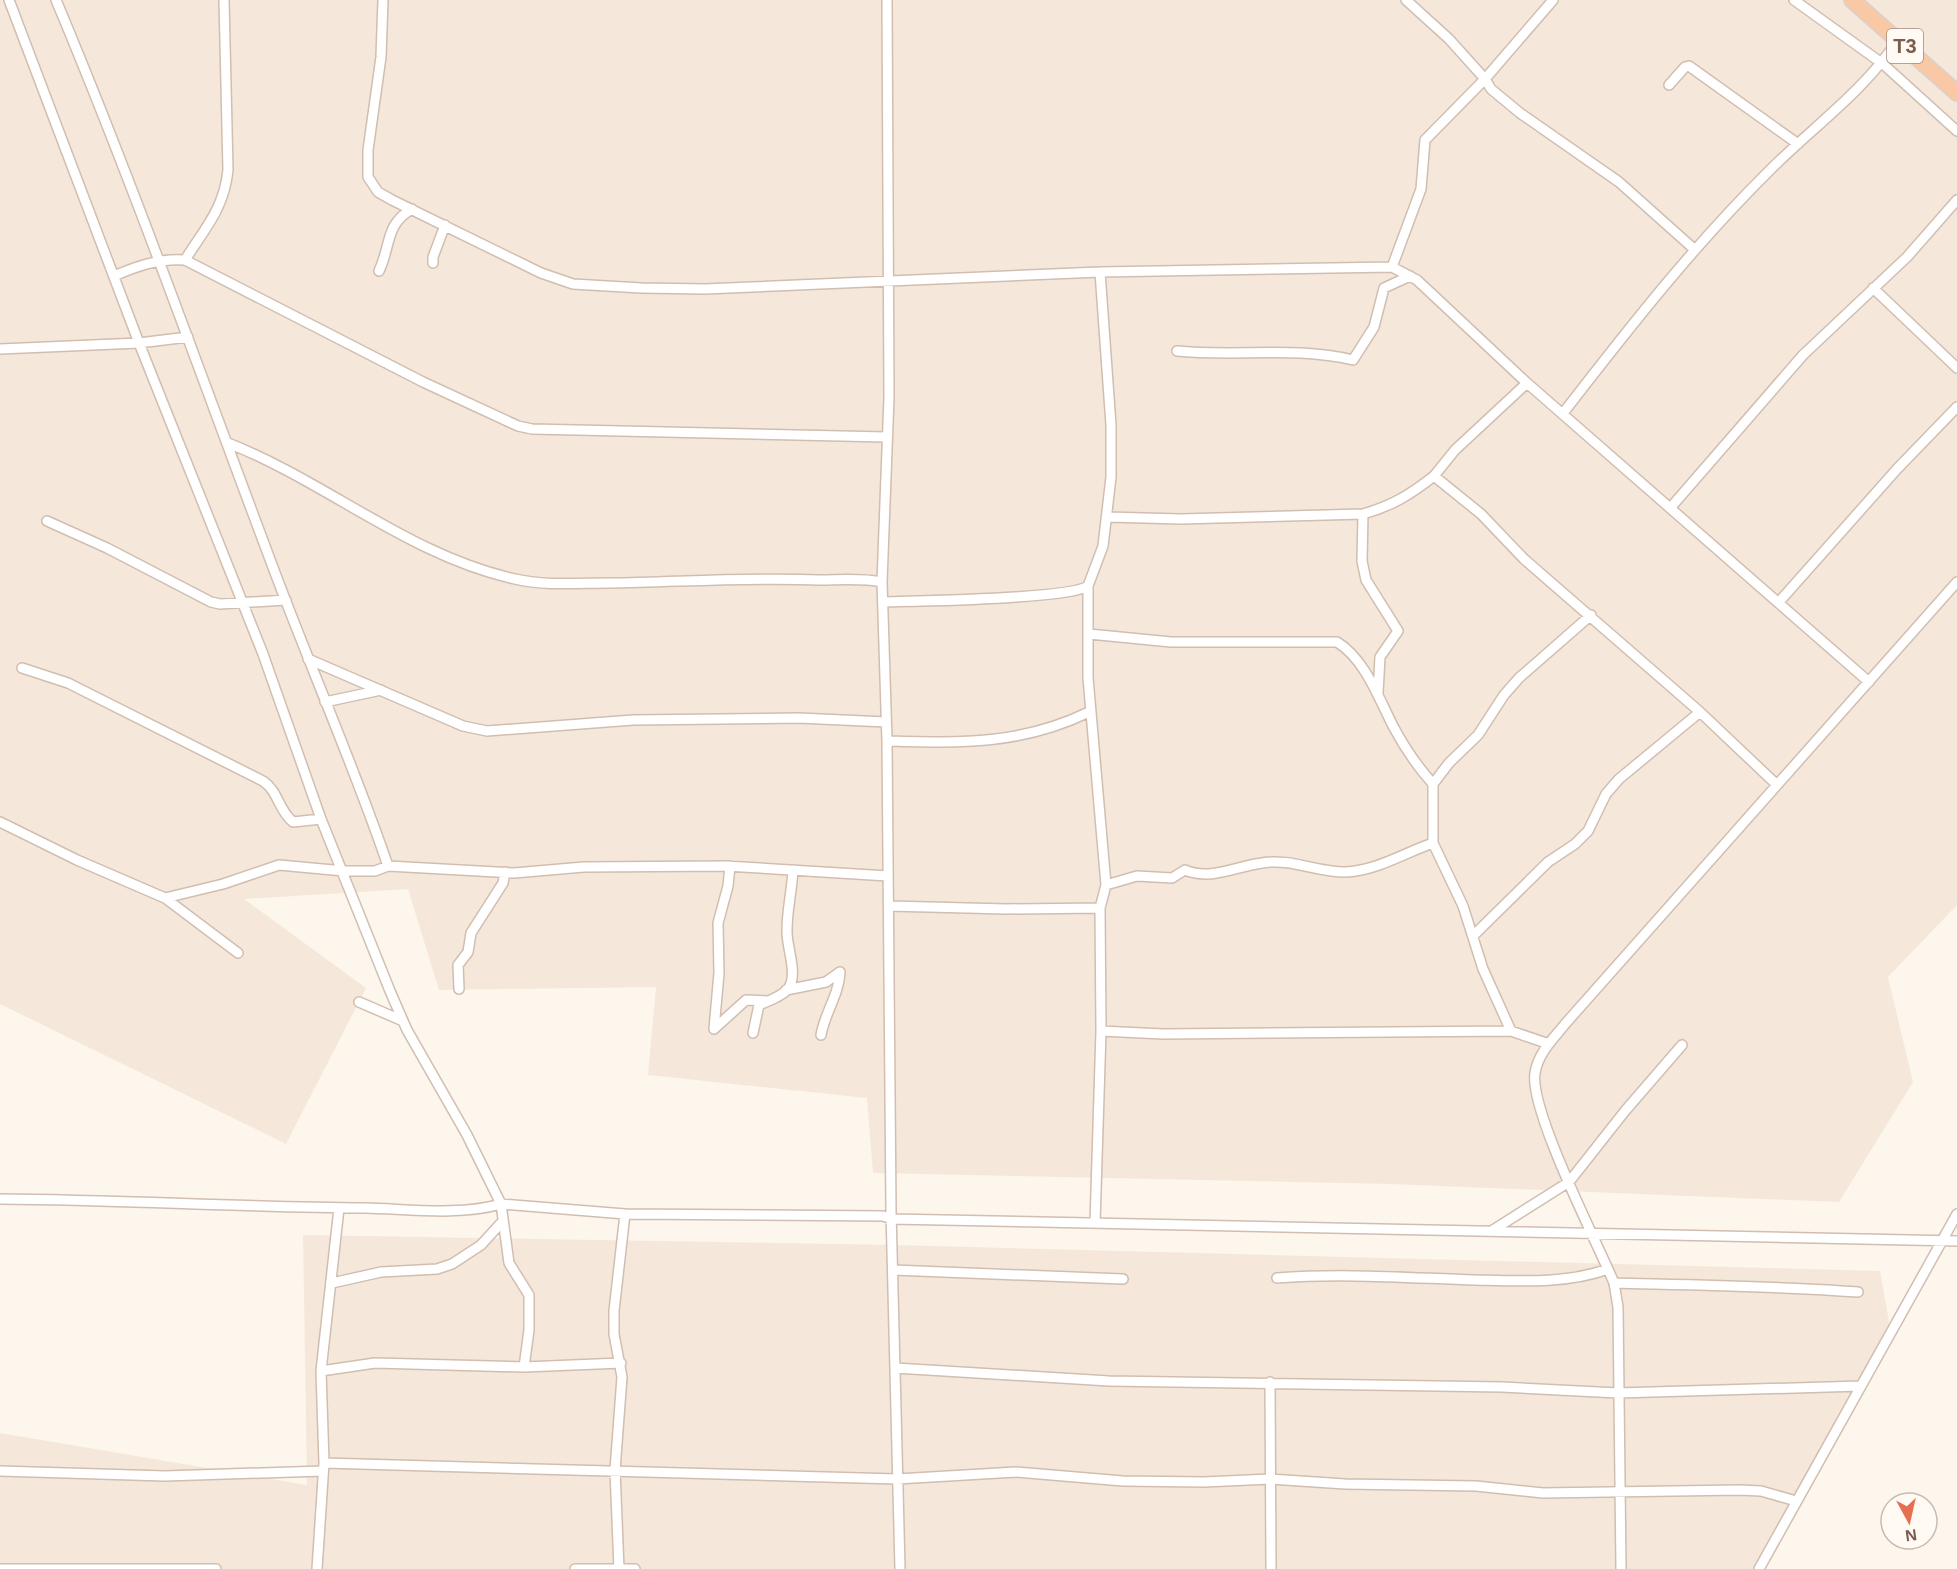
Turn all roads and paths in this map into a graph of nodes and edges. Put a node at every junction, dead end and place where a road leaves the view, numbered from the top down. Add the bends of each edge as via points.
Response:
1 (9, 0) edge
2 (56, 0) edge
3 (224, 0) edge
4 (383, 0) edge
5 (886, 0) edge
6 (1406, 0) edge
7 (1553, 0) edge
8 (1794, 0) edge
9 (1852, 0) edge
10 (1898, 40) junction
11 (1882, 64) junction
12 (1485, 79) junction
13 (1669, 85) dead end
14 (1957, 93) edge
15 (1957, 130) edge
16 (1798, 144) junction
17 (1957, 200) edge
18 (412, 209) junction
19 (445, 225) junction
20 (1694, 249) junction
21 (160, 261) junction
22 (185, 261) junction
23 (433, 263) dead end
24 (1392, 267) junction
25 (380, 271) dead end
26 (1100, 272) junction
27 (114, 276) junction
28 (1410, 276) junction
29 (887, 281) junction
30 (1874, 288) junction
31 (188, 337) junction
32 (139, 343) junction
33 (0, 349) edge
34 (1177, 351) dead end
35 (1957, 368) edge
36 (1527, 383) junction
37 (1957, 407) edge
38 (1564, 412) junction
39 (886, 437) junction
40 (228, 443) junction
41 (1434, 476) junction
42 (1672, 506) junction
43 (1362, 514) junction
44 (1107, 517) junction
45 (47, 521) dead end
46 (882, 582) junction
47 (1957, 582) edge
48 (1087, 590) junction
49 (1948, 592) junction
50 (285, 600) junction
51 (1957, 600) edge
52 (242, 601) junction
53 (883, 602) junction
54 (1779, 602) junction
55 (1591, 615) junction
56 (1089, 634) junction
57 (308, 660) junction
58 (22, 668) dead end
59 (1869, 681) junction
60 (383, 690) junction
61 (1378, 695) junction
62 (325, 702) junction
63 (1089, 712) junction
64 (1700, 712) junction
65 (886, 722) junction
66 (887, 741) junction
67 (1433, 784) junction
68 (1776, 784) junction
69 (321, 819) junction
70 (0, 822) edge
71 (1433, 843) junction
72 (388, 866) junction
73 (730, 866) junction
74 (793, 870) junction
75 (344, 871) junction
76 (505, 872) junction
77 (888, 876) junction
78 (1106, 885) junction
79 (165, 898) junction
80 (889, 906) junction
81 (1100, 908) junction
82 (1474, 935) junction
83 (238, 953) dead end
84 (459, 989) dead end
85 (786, 990) junction
86 (768, 1001) junction
87 (359, 1002) dead end
88 (403, 1021) junction
89 (1101, 1031) junction
90 (1511, 1031) junction
91 (753, 1033) dead end
92 (821, 1035) dead end
93 (1549, 1044) junction
94 (1682, 1045) dead end
95 (1569, 1182) junction
96 (0, 1199) edge
97 (501, 1204) junction
98 (339, 1208) junction
99 (625, 1214) junction
100 (1957, 1214) edge
101 (892, 1219) junction
102 (501, 1223) junction
103 (1095, 1223) junction
104 (1492, 1231) junction
105 (1592, 1233) junction
106 (1942, 1241) junction
107 (1957, 1241) edge
108 (1608, 1269) junction
109 (893, 1270) junction
110 (1277, 1278) dead end
111 (1123, 1279) dead end
112 (332, 1283) junction
113 (1614, 1284) junction
114 (1858, 1292) dead end
115 (621, 1363) junction
116 (602, 1365) junction
117 (524, 1367) junction
118 (895, 1368) junction
119 (321, 1371) junction
120 (622, 1377) junction
121 (1270, 1382) junction
122 (1861, 1386) junction
123 (1618, 1393) junction
124 (324, 1467) junction
125 (615, 1470) junction
126 (0, 1471) edge
127 (897, 1479) junction
128 (1270, 1479) junction
129 (1619, 1493) junction
130 (1796, 1501) junction
131 (618, 1568) edge
132 (0, 1569) edge
133 (216, 1569) edge
134 (317, 1569) edge
135 (575, 1569) edge
136 (635, 1569) edge
137 (900, 1569) edge
138 (1271, 1569) edge
139 (1621, 1569) edge
140 (1759, 1569) edge

1 - 27 street
2 - 21 street
3 - 22 street via 226,190
4 - 18 street via 368,177 378,192
5 - 29 street
6 - 12 street
7 - 12 street
8 - 11 street
9 - 10 highway, T3
10 - 11 street
10 - 14 highway, T3
11 - 15 street
11 - 16 street
12 - 20 street via 1511,106 1619,182
12 - 24 street via 1425,140 1421,189
13 - 16 street via 1689,66
16 - 20 street
17 - 30 street via 1916,248
18 - 19 street
18 - 25 street via 399,216
19 - 23 street
19 - 29 street via 541,273 573,284 705,289
20 - 38 street
21 - 22 street
21 - 27 street
21 - 31 street
22 - 39 street via 423,382 525,428
24 - 26 street
24 - 28 street
26 - 29 street
26 - 44 street via 1111,425
27 - 32 street
28 - 34 street via 1384,288 1374,327 1353,360 1300,352 1216,355
28 - 36 street
29 - 39 street
30 - 35 street
30 - 42 street via 1803,355
31 - 32 street
31 - 40 street
32 - 33 street
32 - 52 street
36 - 38 street
36 - 41 street via 1455,450
37 - 54 street
38 - 42 street
39 - 46 street
40 - 46 street via 282,467 421,544 517,580 566,584 780,578
40 - 50 street
41 - 43 street via 1408,496
41 - 55 street
42 - 54 street
43 - 44 street
43 - 61 street via 1366,580 1398,631 1380,657
44 - 48 street via 1103,546
45 - 52 street via 211,602
46 - 53 street
47 - 49 street
48 - 53 street
48 - 56 street
49 - 51 street
49 - 59 street
50 - 52 street
50 - 57 street
52 - 69 street
53 - 65 street
54 - 59 street
55 - 64 street
55 - 67 street via 1504,694 1478,735
56 - 61 street via 1171,642 1337,642 1353,657
56 - 63 street
57 - 60 street
57 - 62 street
58 - 69 street via 68,683 263,781 274,789 283,812 292,822
59 - 68 street
60 - 62 street
60 - 65 street via 463,726 487,731 633,720 799,718
61 - 67 street via 1408,752
62 - 72 street
63 - 66 street via 1063,725 1008,739
63 - 78 street
64 - 68 street
64 - 82 street via 1619,779 1606,794 1588,831 1548,862
65 - 66 street
66 - 77 street
67 - 71 street
68 - 93 street
69 - 75 street
70 - 79 street
71 - 78 street via 1386,863 1345,872 1261,862 1233,871 1193,874 1185,870 1172,878 1137,876
71 - 82 street
72 - 75 street via 375,871
72 - 76 street
73 - 74 street
73 - 76 street
73 - 86 street via 718,923 714,1029 746,1000
74 - 77 street
74 - 85 street via 786,930 792,974
75 - 79 street via 279,865
75 - 88 street
76 - 84 street via 503,883 471,933 468,952 458,965
77 - 80 street
78 - 81 street
79 - 83 street
80 - 81 street
80 - 101 street
81 - 89 street
82 - 90 street via 1483,969
85 - 86 street
85 - 92 street via 826,982 840,972 839,988
86 - 91 street via 759,1005
87 - 88 street
88 - 97 street
89 - 90 street
89 - 103 street
90 - 93 street
93 - 95 street via 1539,1059 1536,1091
94 - 95 street
95 - 104 street
95 - 105 street
96 - 98 street
97 - 98 street via 486,1209
97 - 99 street
97 - 102 street
98 - 112 street
99 - 101 street
99 - 115 street via 614,1311 614,1334
100 - 106 street
101 - 103 street
101 - 109 street
102 - 112 street via 481,1245 444,1267 381,1272
102 - 117 street via 508,1263 529,1295
103 - 104 street
104 - 105 street
105 - 106 street
105 - 108 street
106 - 107 street
106 - 122 street
108 - 110 street via 1579,1277 1507,1280 1314,1275
108 - 113 street
109 - 111 street
109 - 118 street
112 - 119 street
113 - 114 street
113 - 123 street via 1618,1307
115 - 116 street
115 - 120 street
116 - 117 street
116 - 120 street
117 - 119 street via 375,1363
118 - 121 street via 1109,1380
118 - 127 street
119 - 124 street
120 - 125 street
121 - 123 street
121 - 128 street
122 - 123 street
122 - 130 street
123 - 129 street
124 - 125 street
124 - 126 street via 165,1476
124 - 134 street
125 - 127 street
125 - 131 street
127 - 128 street via 1016,1472 1123,1481
127 - 137 street
128 - 129 street
128 - 138 street
129 - 130 street via 1739,1490 1761,1491
129 - 139 street
130 - 140 street
131 - 135 street
131 - 136 street
132 - 133 street

